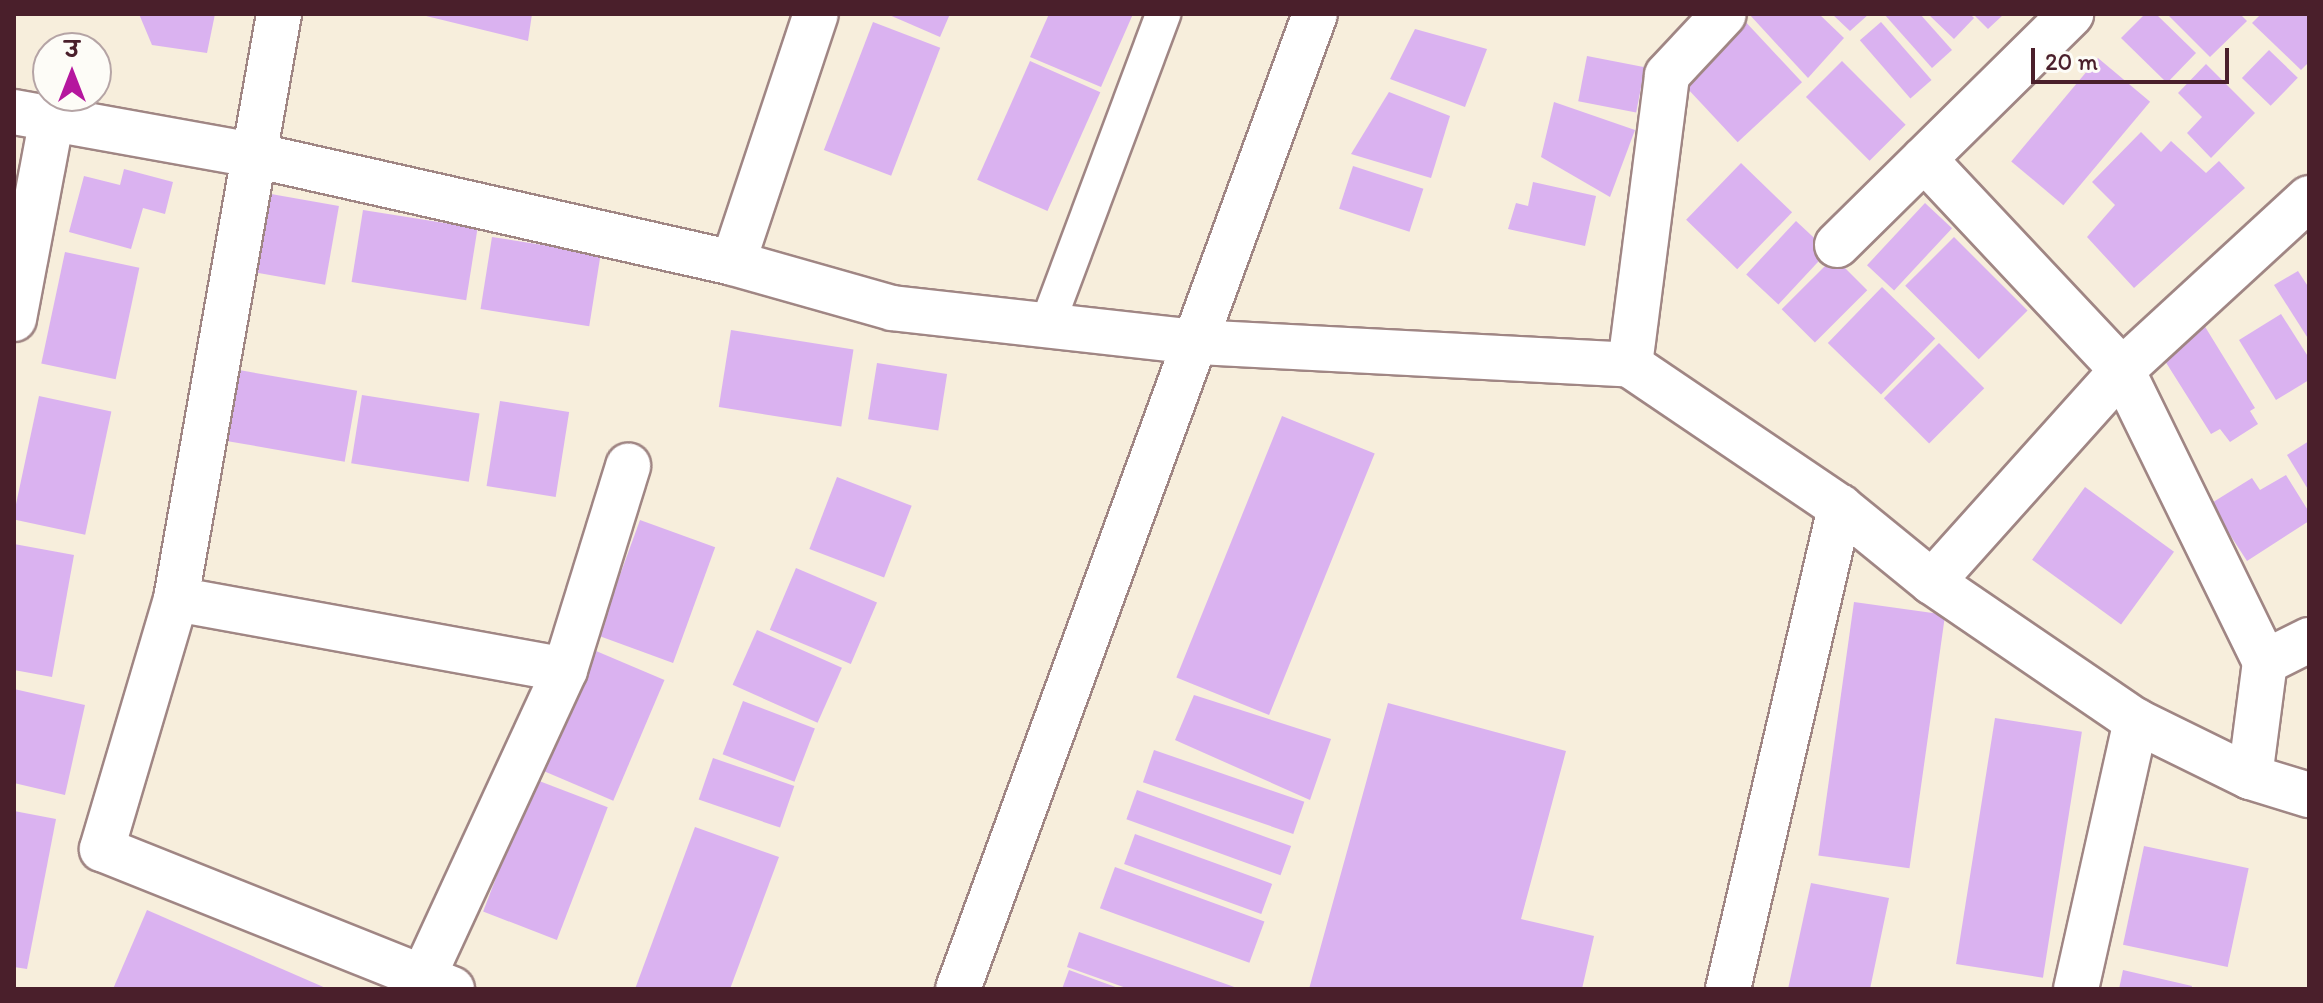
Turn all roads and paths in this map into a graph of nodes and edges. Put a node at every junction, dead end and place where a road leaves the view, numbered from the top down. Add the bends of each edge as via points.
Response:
1 (279, 14) edge
2 (816, 14) edge
3 (1163, 14) edge
4 (1315, 14) edge
5 (1724, 14) edge
6 (2071, 14) edge
7 (33, 114) edge
8 (254, 155) junction
9 (1924, 159) junction
10 (2309, 198) edge
11 (1837, 245) dead end
12 (733, 263) junction
13 (14, 319) edge
14 (1047, 325) junction
15 (1197, 342) junction
16 (1630, 365) junction
17 (2122, 370) junction
18 (628, 466) dead end
19 (1840, 507) junction
20 (1932, 582) junction
21 (176, 599) junction
22 (2309, 640) edge
23 (2265, 662) junction
24 (565, 670) junction
25 (2136, 721) junction
26 (2250, 777) junction
27 (2309, 795) edge
28 (438, 984) edge
29 (958, 989) edge
30 (1728, 989) edge
31 (2076, 989) edge

1 - 8 street
2 - 12 street
3 - 14 lane
4 - 15 street
5 - 16 street via 1667,75
6 - 9 street
7 - 8 street
7 - 13 street
8 - 12 street
8 - 21 street
9 - 11 street
9 - 17 street
10 - 17 street
12 - 14 street via 892,308
14 - 15 street
15 - 16 street
15 - 29 street
16 - 19 street
17 - 20 street
17 - 23 street
18 - 24 street
19 - 20 street
19 - 30 street
20 - 25 street
21 - 24 street
21 - 28 street via 102,849
22 - 23 street
23 - 26 street
24 - 28 street
25 - 26 street
25 - 31 street
26 - 27 street

